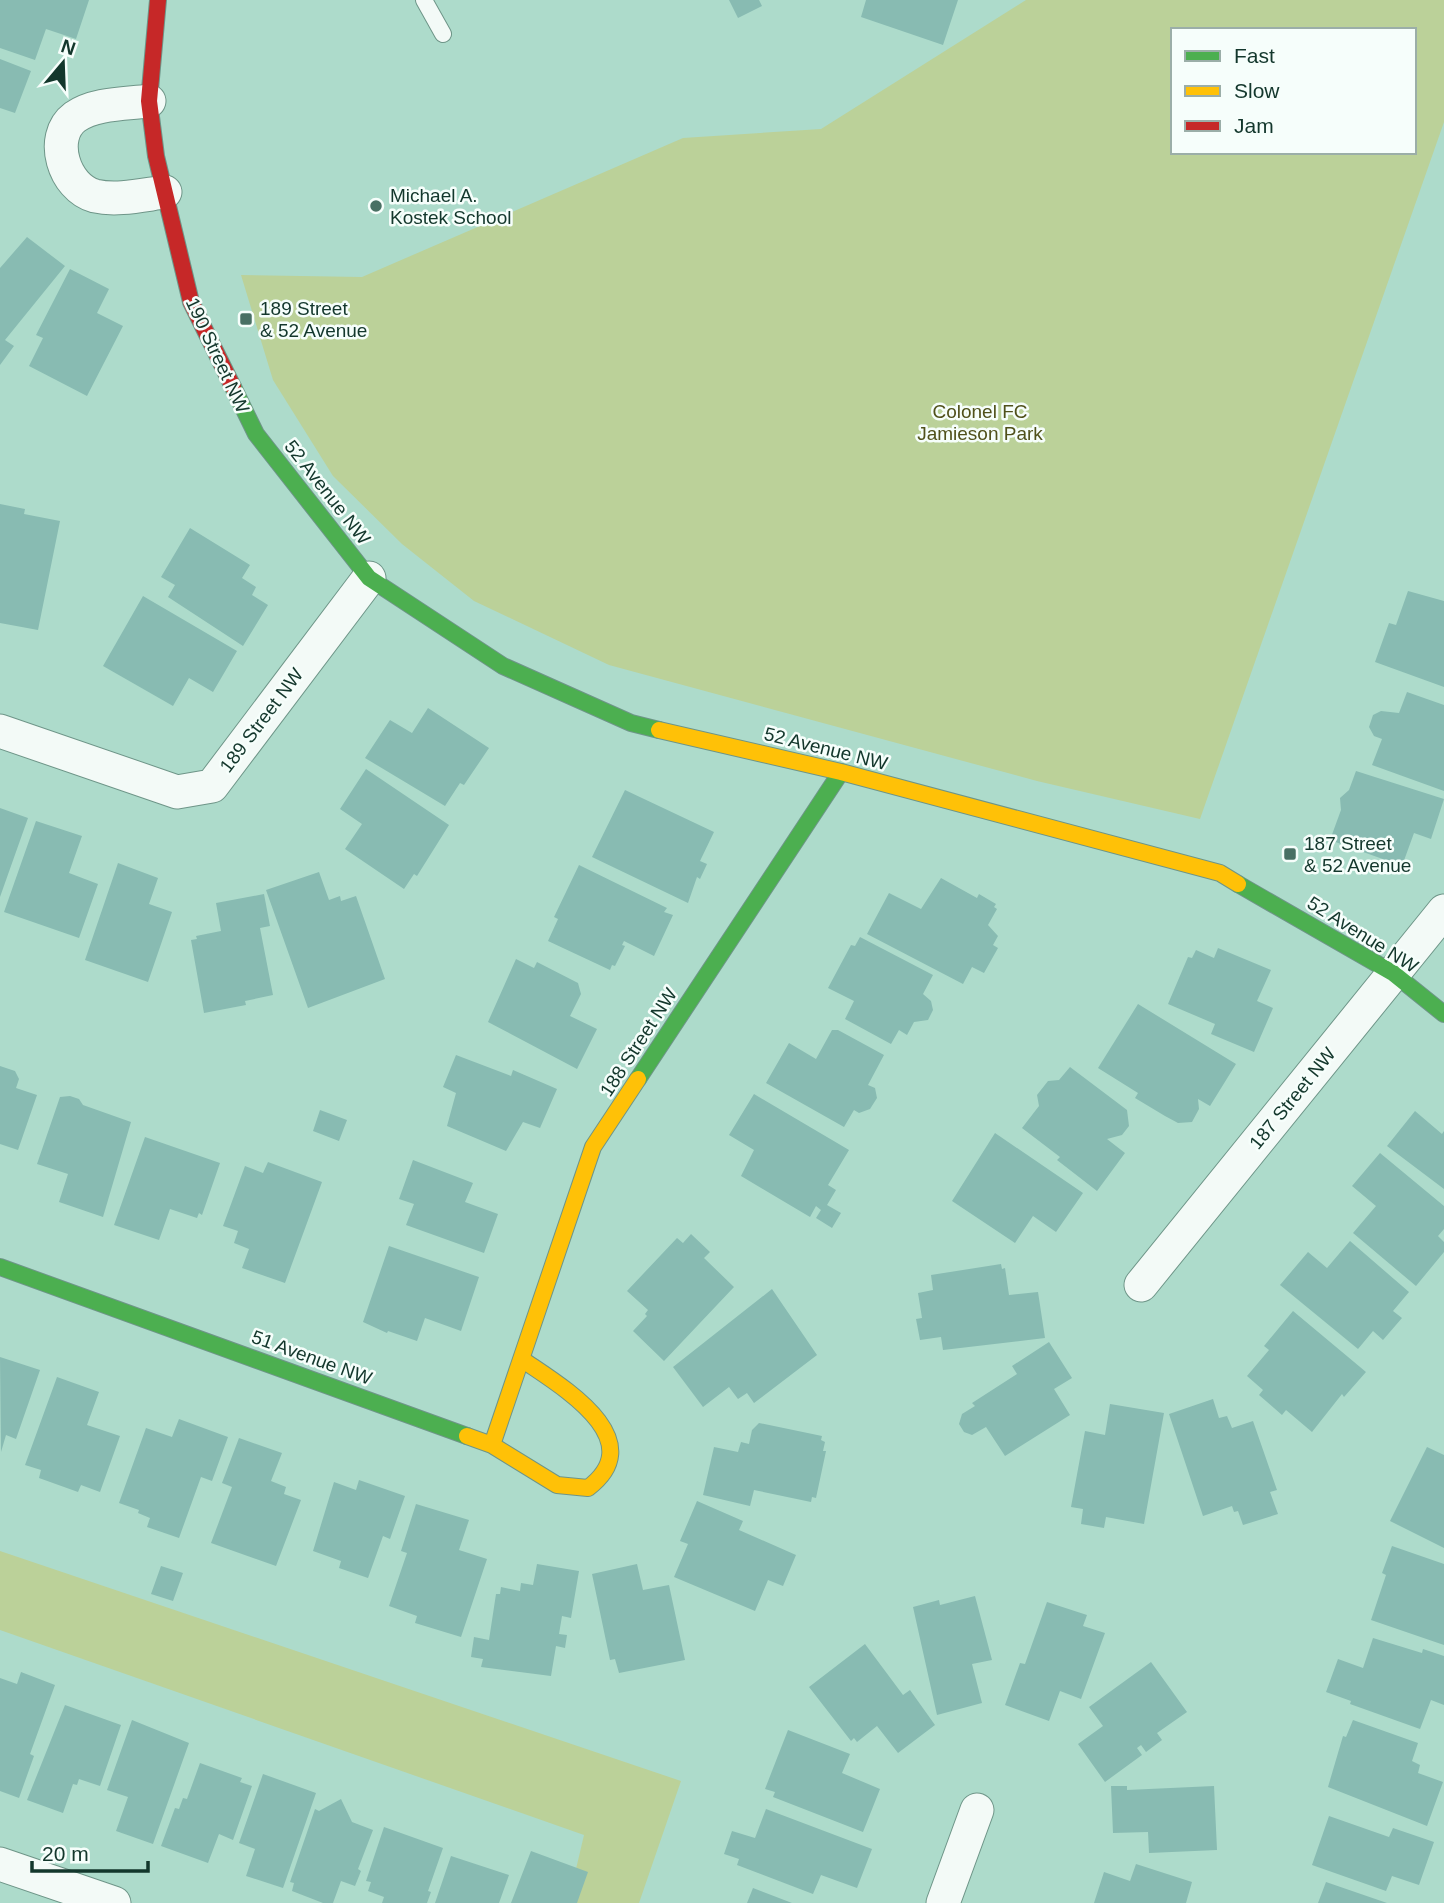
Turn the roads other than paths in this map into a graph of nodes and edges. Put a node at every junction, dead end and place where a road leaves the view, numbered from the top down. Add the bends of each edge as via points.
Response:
1 (158, 0) edge
2 (424, 0) edge
3 (443, 34) dead end
4 (149, 101) junction
5 (165, 192) junction
6 (256, 434) joint
7 (369, 578) junction
8 (0, 730) edge
9 (841, 772) junction
10 (1444, 911) edge
11 (1394, 973) junction
12 (1444, 1014) edge
13 (0, 1267) edge
14 (1141, 1285) dead end
15 (523, 1360) junction
16 (492, 1445) junction
17 (977, 1810) dead end
18 (0, 1864) edge
19 (114, 1903) edge
20 (943, 1903) edge

1 - 4 street, 190 Street NW
2 - 3 lane
4 - 5 street, 190 Street NW
4 - 5 street via 104,107 75,117 62,137 62,160 73,181 91,195 111,198
5 - 6 street, 190 Street NW via 191,302
6 - 7 street, 52 Avenue NW
7 - 8 street, 189 Street NW via 212,786 177,792
7 - 9 street, 52 Avenue NW via 503,666 631,723
9 - 11 street, 52 Avenue NW via 1220,873
9 - 15 street, 188 Street NW via 593,1147
10 - 11 street, 187 Street NW
11 - 12 street, 52 Avenue NW
11 - 14 street, 187 Street NW
13 - 16 street, 51 Avenue NW
15 - 16 street, 188 Street NW
15 - 16 street, 51 Avenue NW via 602,1423 611,1449 600,1477 588,1488 579,1489 557,1485
17 - 20 street
18 - 19 street

